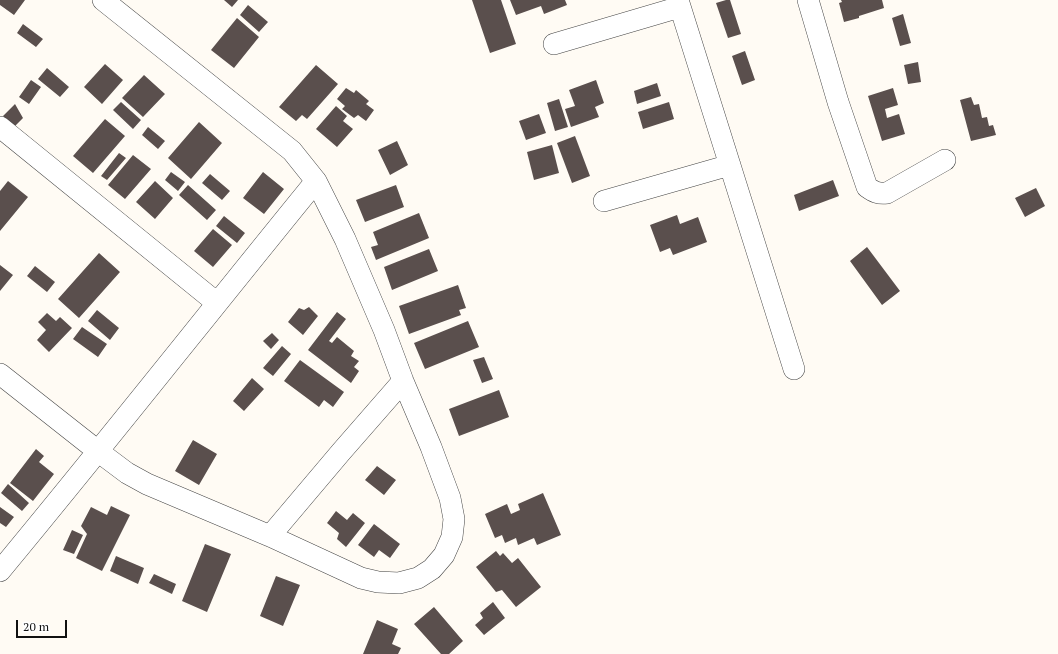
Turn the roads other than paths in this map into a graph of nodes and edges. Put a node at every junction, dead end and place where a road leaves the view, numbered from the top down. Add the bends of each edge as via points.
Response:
1 (103, 0) edge
2 (808, 0) edge
3 (679, 3) edge
4 (554, 44) dead end
5 (0, 127) edge
6 (945, 160) dead end
7 (730, 165) junction
8 (316, 181) junction
9 (604, 201) dead end
10 (217, 303) junction
11 (794, 369) dead end
12 (0, 374) edge
13 (403, 381) junction
14 (99, 452) junction
15 (270, 536) junction
16 (0, 571) edge

1 - 8 street via 292,151
2 - 6 street via 838,102 867,186 880,194 887,193
3 - 4 street
3 - 7 street
5 - 10 street
7 - 9 street
7 - 11 street
8 - 10 street
8 - 13 street via 345,239
10 - 14 street
12 - 14 street
13 - 15 street
13 - 15 street via 432,446 450,498 454,519 452,537 444,555 418,578 398,583 378,582 361,578
14 - 15 street via 146,484
14 - 16 street

